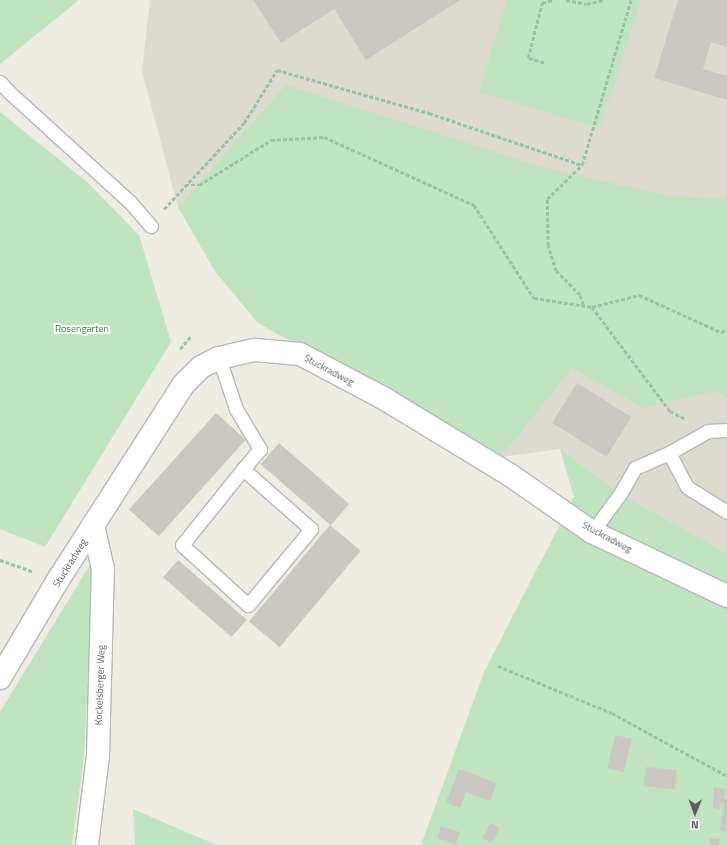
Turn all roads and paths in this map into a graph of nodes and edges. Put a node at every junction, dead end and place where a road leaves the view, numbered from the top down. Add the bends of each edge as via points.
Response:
1 (553, 0) edge
2 (566, 0) edge
3 (602, 0) edge
4 (631, 0) edge
5 (544, 64) dead end
6 (0, 82) edge
7 (582, 165) junction
8 (185, 185) junction
9 (151, 226) joint
10 (583, 305) junction
11 (592, 307) junction
12 (727, 330) edge
13 (219, 358) junction
14 (727, 430) edge
15 (708, 431) junction
16 (669, 453) junction
17 (243, 469) junction
18 (727, 512) edge
19 (93, 525) junction
20 (592, 532) junction
21 (0, 560) edge
22 (58, 580) junction
23 (727, 596) edge
24 (498, 666) dead end
25 (0, 678) edge
26 (727, 776) edge
27 (87, 845) edge

1 - 5 path via 542,3 528,58
2 - 3 path via 587,4
4 - 7 path
6 - 9 lane via 130,202
7 - 8 path via 429,113 277,70 244,123
7 - 10 path via 547,199 548,246 556,271 580,295
8 - 9 path
8 - 10 path via 199,185 271,140 324,137 474,205 534,298
10 - 11 path
11 - 12 path via 639,295 721,332
11 - 15 path via 670,412
13 - 17 lane via 236,410 260,449
13 - 19 street, Stuckradweg via 201,367 183,385
13 - 20 street, Stuckradweg via 255,350 300,354 385,400 510,475
14 - 15 lane
15 - 16 lane
16 - 18 lane via 687,487
16 - 20 lane via 635,468 620,494
17 - 17 lane via 182,545 248,604 311,530
19 - 22 street, Stuckradweg
19 - 27 street, Kockelsberger Weg via 103,569 98,756
20 - 23 street, Stuckradweg
21 - 22 path
22 - 25 street, Stuckradweg
24 - 26 path via 612,713

